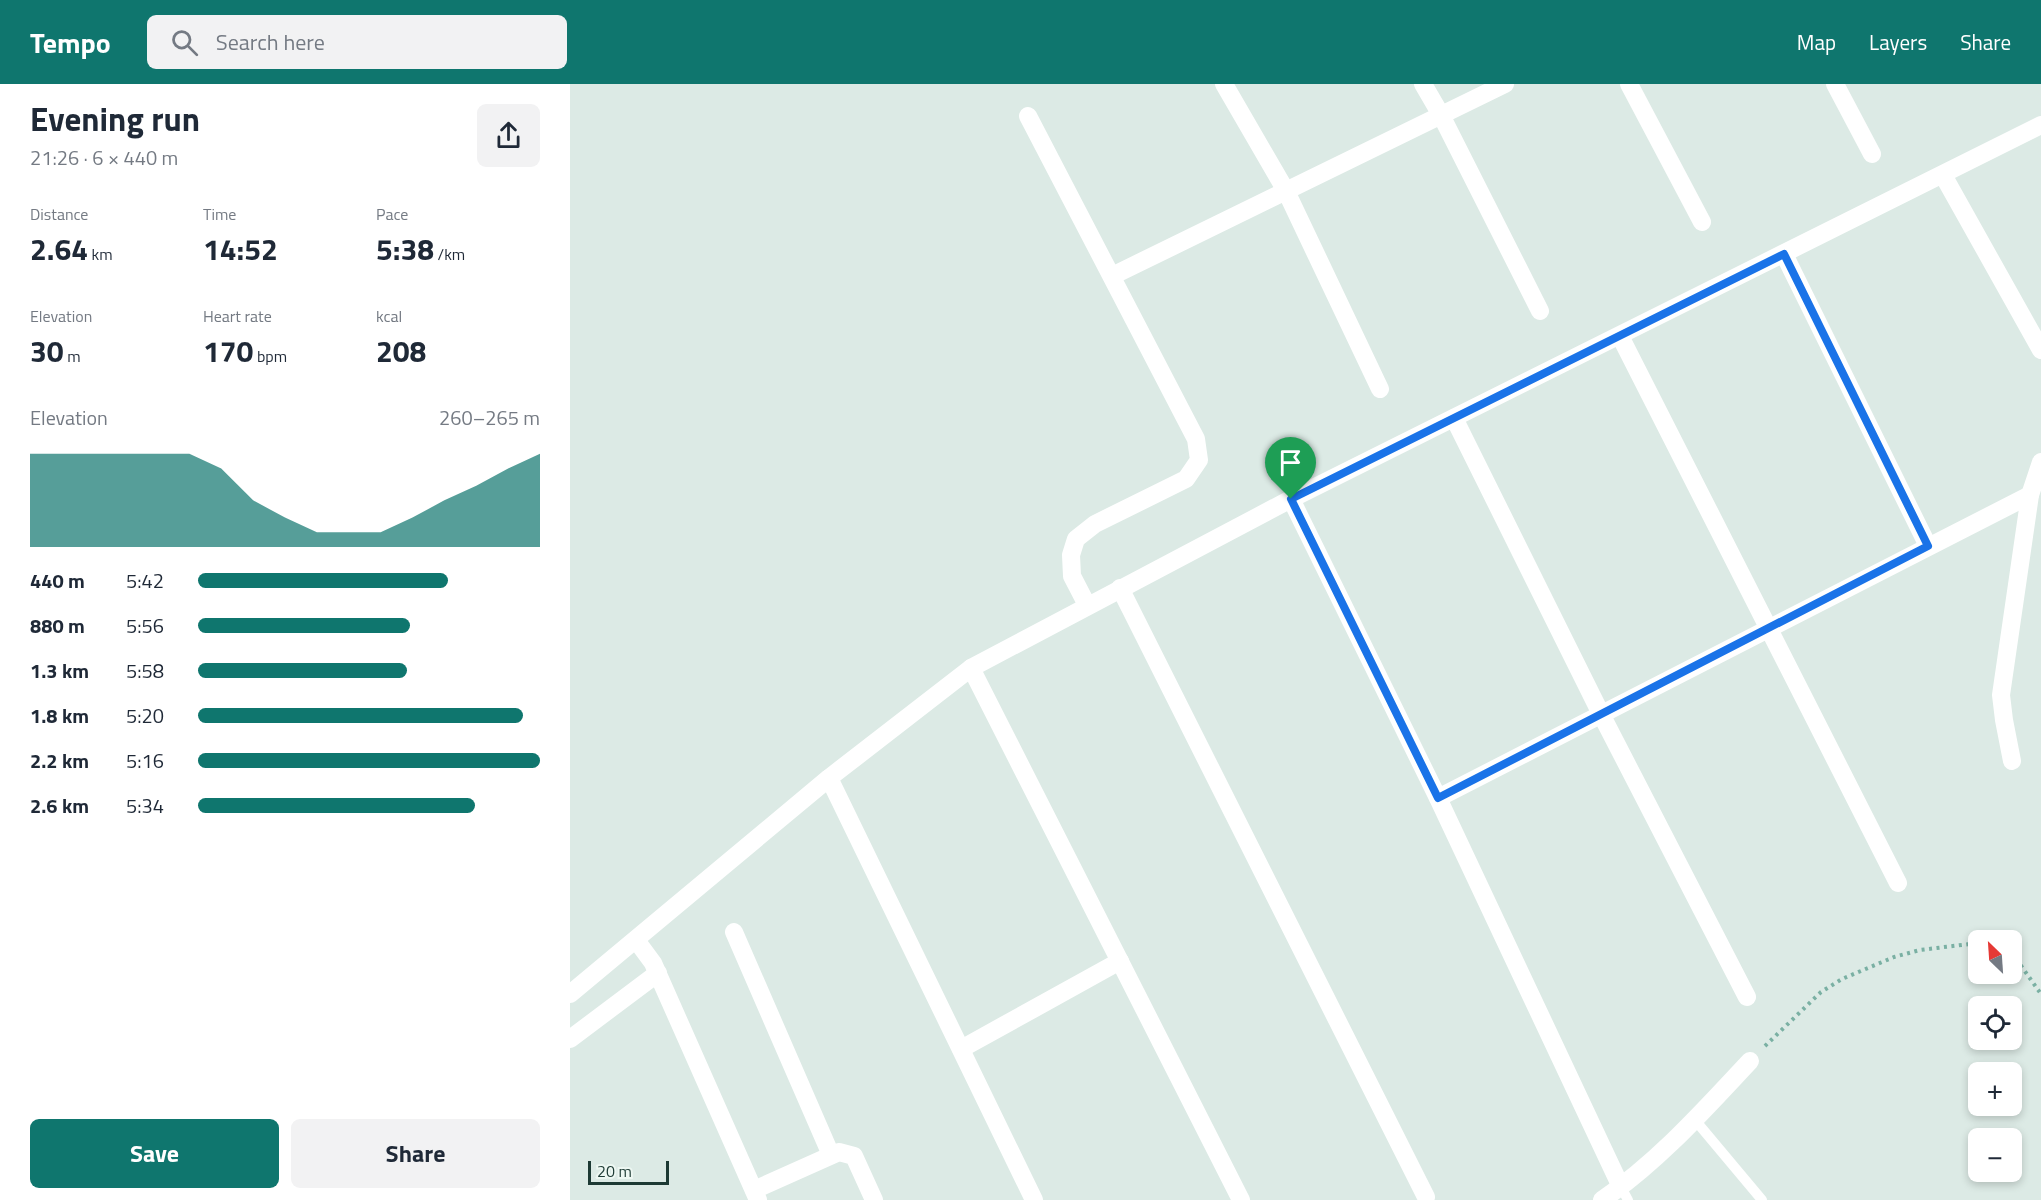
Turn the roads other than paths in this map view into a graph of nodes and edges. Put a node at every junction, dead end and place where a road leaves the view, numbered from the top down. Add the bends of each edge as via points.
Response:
1 (1224, 84) edge
2 (1423, 84) edge
3 (1505, 84) edge
4 (1629, 84) edge
5 (1835, 84) edge
6 (1442, 115) junction
7 (1028, 116) dead end
8 (2041, 125) edge
9 (1872, 154) dead end
10 (1943, 175) junction
11 (1286, 191) junction
12 (1702, 222) dead end
13 (1784, 254) junction
14 (1112, 276) junction
15 (1540, 311) dead end
16 (1620, 336) junction
17 (2041, 350) edge
18 (1380, 389) dead end
19 (1454, 418) junction
20 (2041, 462) edge
21 (2030, 495) junction
22 (1291, 499) junction
23 (1928, 546) junction
24 (1120, 588) junction
25 (1087, 605) junction
26 (1770, 628) junction
27 (971, 668) junction
28 (1601, 714) junction
29 (2012, 761) dead end
30 (829, 778) junction
31 (1438, 798) junction
32 (1898, 883) dead end
33 (734, 932) dead end
34 (636, 940) junction
35 (1119, 961) junction
36 (658, 973) junction
37 (570, 994) edge
38 (1747, 997) dead end
39 (570, 1039) edge
40 (961, 1049) junction
41 (1750, 1061) road end
42 (1695, 1120) junction
43 (831, 1155) junction
44 (1624, 1194) edge
45 (756, 1195) edge
46 (1426, 1197) dead end
47 (874, 1200) edge
48 (1034, 1200) edge
49 (1241, 1200) edge
50 (1602, 1200) edge
51 (1762, 1200) edge

1 - 11 street
2 - 6 street
3 - 6 street
4 - 12 street
5 - 9 street
6 - 11 street
6 - 15 street
7 - 14 street
8 - 10 street
10 - 13 street
10 - 17 street
11 - 14 street
11 - 18 street
13 - 16 street
13 - 23 street
14 - 25 street via 1196,439 1199,460 1186,478 1095,524 1076,538 1071,555 1072,576
16 - 19 street
16 - 26 street
19 - 22 street
19 - 28 street
20 - 21 street
21 - 23 street
21 - 29 street via 2001,695
22 - 24 street
22 - 31 street
23 - 26 street
24 - 25 street
24 - 46 street
25 - 27 street
26 - 28 street
26 - 32 street
27 - 30 street
27 - 35 street
28 - 31 street
28 - 38 street
30 - 34 street
30 - 40 street
31 - 44 street
33 - 43 street
34 - 36 street
34 - 37 street
35 - 40 street
35 - 49 street
36 - 39 street
36 - 45 street
40 - 48 street
41 - 42 street
42 - 44 street
42 - 51 lane
43 - 45 street
43 - 47 street via 839,1152 854,1156
44 - 50 street

